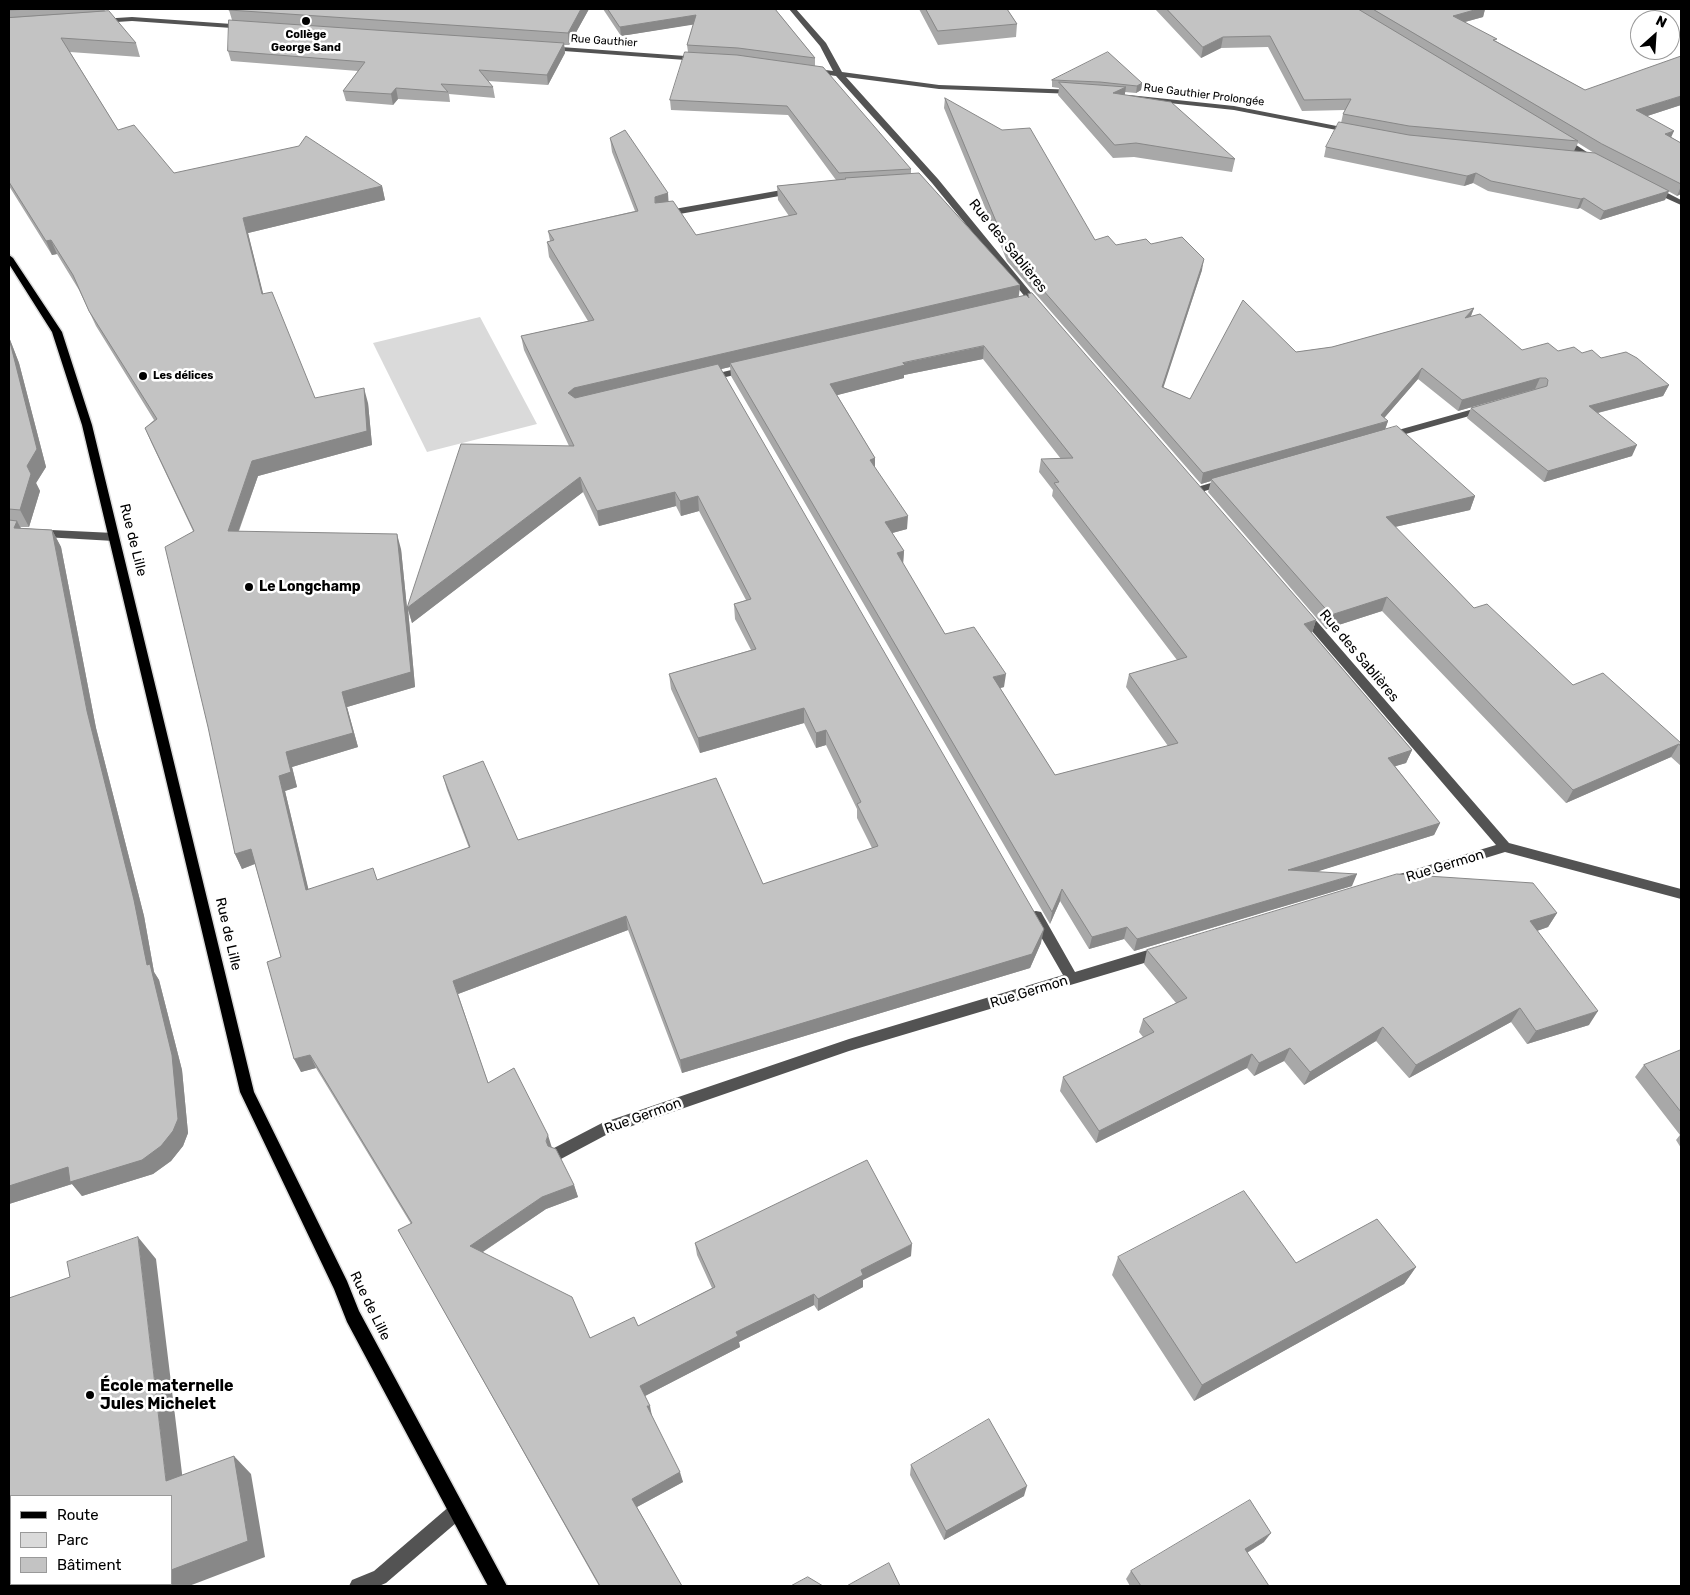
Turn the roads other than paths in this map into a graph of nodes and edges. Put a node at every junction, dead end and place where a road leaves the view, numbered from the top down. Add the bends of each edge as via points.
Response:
1 (792, 9) edge
2 (94, 21) edge
3 (251, 27) edge
4 (540, 47) edge
5 (708, 59) edge
6 (803, 69) edge
7 (839, 74) junction
8 (1089, 93) edge
9 (1128, 96) edge
10 (1358, 132) edge
11 (1550, 132) edge
12 (1576, 158) edge
13 (1594, 160) junction
14 (1603, 164) edge
15 (1646, 185) edge
16 (798, 191) edge
17 (1681, 203) edge
18 (660, 214) edge
19 (9, 258) edge
20 (1046, 316) edge
21 (762, 366) edge
22 (696, 381) edge
23 (1492, 406) edge
24 (1378, 439) edge
25 (1236, 479) edge
26 (1198, 490) edge
27 (9, 531) edge
28 (114, 537) junction
29 (1295, 604) edge
30 (1505, 847) junction
31 (1383, 884) edge
32 (1681, 894) edge
33 (1030, 906) edge
34 (1175, 947) edge
35 (1072, 979) junction
36 (558, 1153) edge
37 (457, 1511) junction
38 (358, 1586) edge
39 (498, 1586) edge

1 - 7 street, Rue des Sablières via 822,45
2 - 3 street via 132,18
4 - 5 street, Rue Gauthier
6 - 7 street
7 - 8 street via 939,87
7 - 20 street, Rue des Sablières via 1028,302
9 - 10 street, Rue Gauthier Prolongée via 1234,108
11 - 13 street
12 - 13 street
13 - 14 street
15 - 17 street
16 - 18 street
19 - 28 main road, Rue de Lille via 57,332 87,425
21 - 22 street via 726,379
23 - 24 street
25 - 26 street
27 - 28 street
28 - 37 main road, Rue de Lille via 247,1092 354,1316
29 - 30 street, Rue des Sablières
30 - 31 street, Rue Germon
30 - 32 street
33 - 35 street
34 - 35 street, Rue Germon
35 - 36 street, Rue Germon via 849,1045 602,1130
37 - 38 street via 380,1577
37 - 39 main road, Rue de Lille

